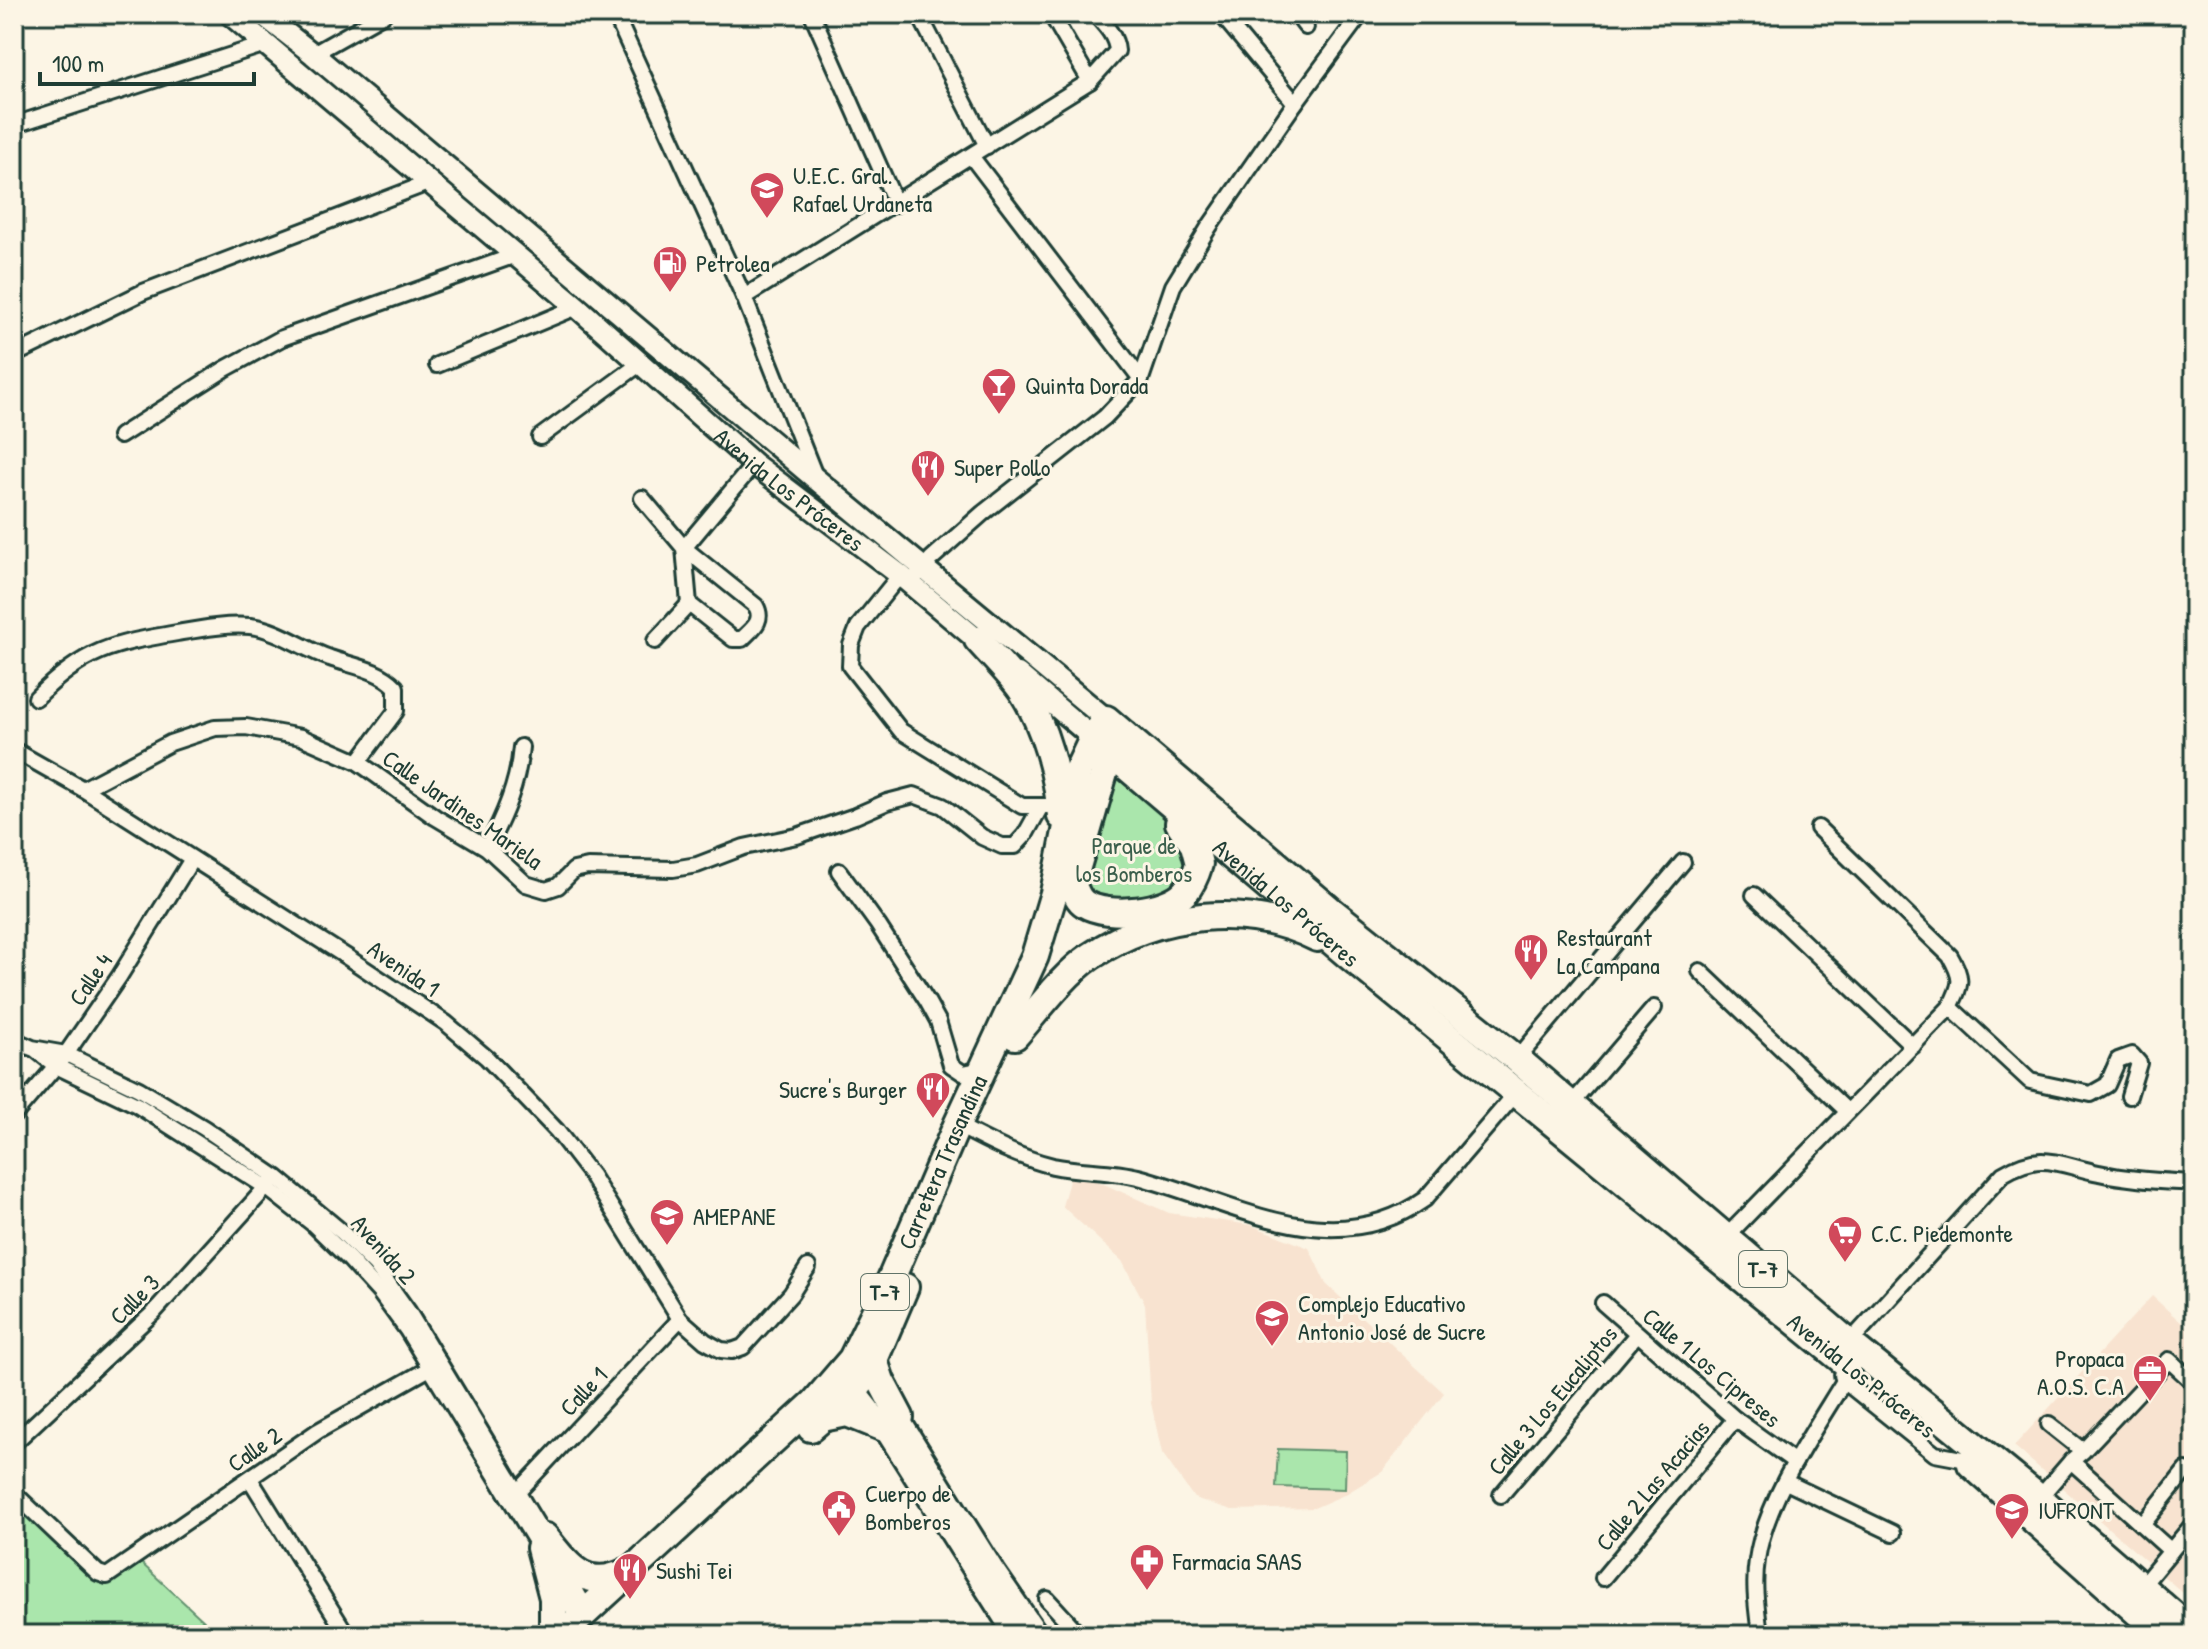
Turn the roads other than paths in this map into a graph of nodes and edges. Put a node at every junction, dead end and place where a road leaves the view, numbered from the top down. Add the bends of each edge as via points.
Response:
1 (230, 14) edge
2 (262, 14) edge
3 (384, 14) edge
4 (615, 14) edge
5 (812, 14) edge
6 (919, 14) edge
7 (1051, 14) edge
8 (1095, 14) edge
9 (1221, 14) edge
10 (1296, 14) edge
11 (1361, 14) edge
12 (1306, 27) dead end
13 (266, 44) junction
14 (313, 54) junction
15 (1090, 81) junction
16 (1295, 103) junction
17 (14, 125) edge
18 (987, 146) junction
19 (971, 156) junction
20 (428, 183) junction
21 (896, 204) junction
22 (516, 255) junction
23 (744, 297) junction
24 (577, 307) junction
25 (14, 355) edge
26 (641, 363) junction
27 (437, 365) dead end
28 (1141, 379) junction
29 (120, 436) dead end
30 (540, 437) dead end
31 (754, 464) junction
32 (817, 480) junction
33 (642, 498) dead end
34 (684, 548) junction
35 (911, 575) junction
36 (689, 604) junction
37 (978, 640) junction
38 (655, 641) dead end
39 (36, 698) dead end
40 (1106, 735) junction
41 (521, 747) dead end
42 (14, 750) edge
43 (358, 762) junction
44 (83, 789) junction
45 (1163, 800) junction
46 (1050, 805) junction
47 (1818, 828) dead end
48 (487, 848) junction
49 (1064, 852) junction
50 (192, 859) junction
51 (1683, 862) dead end
52 (839, 871) dead end
53 (1072, 883) junction
54 (1754, 895) dead end
55 (1347, 954) junction
56 (1700, 971) dead end
57 (1950, 1007) junction
58 (1654, 1008) dead end
59 (1015, 1036) junction
60 (14, 1040) edge
61 (1913, 1046) junction
62 (1517, 1059) junction
63 (61, 1060) junction
64 (983, 1069) junction
65 (1517, 1092) junction
66 (2129, 1096) dead end
67 (1571, 1105) junction
68 (1847, 1111) junction
69 (14, 1115) edge
70 (964, 1129) junction
71 (271, 1182) junction
72 (2194, 1183) edge
73 (1726, 1237) junction
74 (808, 1267) dead end
75 (1603, 1303) dead end
76 (680, 1319) junction
77 (1637, 1334) junction
78 (1843, 1360) junction
79 (435, 1365) junction
80 (858, 1371) junction
81 (2194, 1383) edge
82 (822, 1418) junction
83 (1735, 1419) junction
84 (892, 1422) junction
85 (2049, 1424) dead end
86 (14, 1443) edge
87 (2083, 1451) junction
88 (2071, 1461) junction
89 (1795, 1462) junction
90 (2186, 1470) dead end
91 (250, 1479) junction
92 (1786, 1482) junction
93 (518, 1492) junction
94 (14, 1493) edge
95 (1501, 1495) dead end
96 (2039, 1498) junction
97 (2143, 1524) junction
98 (2192, 1530) edge
99 (1893, 1533) dead end
100 (542, 1542) junction
101 (2171, 1551) junction
102 (636, 1567) junction
103 (1603, 1578) dead end
104 (2141, 1587) junction
105 (1047, 1599) dead end
106 (581, 1625) edge
107 (2194, 1633) edge
108 (347, 1635) edge
109 (553, 1635) edge
110 (1015, 1635) edge
111 (1038, 1635) edge
112 (1080, 1635) edge
113 (1760, 1635) edge
114 (2163, 1635) edge

1 - 13 main road, Avenida Los Próceres
2 - 14 main road, Avenida Los Próceres
3 - 14 street
4 - 23 street
5 - 21 street
6 - 18 street
7 - 15 street
8 - 15 street via 1117,51
9 - 16 street
10 - 12 street
11 - 16 street
13 - 17 street
13 - 20 main road, Avenida Los Próceres
14 - 32 main road, Avenida Los Próceres
15 - 18 street
16 - 28 street via 1173,286
18 - 19 street
19 - 21 street
19 - 28 street
20 - 22 main road, Avenida Los Próceres
20 - 25 street via 143,292
21 - 23 street
22 - 24 main road, Avenida Los Próceres
22 - 29 street via 282,338
23 - 32 street
24 - 26 main road, Avenida Los Próceres
24 - 27 street
26 - 30 street
26 - 31 main road, Avenida Los Próceres
28 - 35 street via 1105,417
31 - 34 street
31 - 35 main road, Avenida Los Próceres
32 - 35 main road, Avenida Los Próceres
33 - 34 street
34 - 36 street
34 - 36 street via 756,606 759,621 742,639 733,639
35 - 37 main road, Avenida Los Próceres
35 - 40 main road, Avenida Los Próceres
35 - 46 street via 858,627 850,666 901,731 1022,806
36 - 38 street
37 - 40 main road, Avenida Los Próceres
37 - 46 highway via 1022,692 1049,757
39 - 43 street via 60,673 110,645 250,626 372,672 396,687 396,711
40 - 45 highway, Avenida Los Próceres / T-7
40 - 49 highway, Carretera Trasandina / T-7 via 1078,770
40 - 53 highway, Carretera Trasandina / T-7
40 - 62 highway, Avenida Los Próceres / T-7
41 - 48 street via 514,787
42 - 44 street, Avenida 1
43 - 44 street, Calle Jardines Mariela via 301,737 246,727 215,728 170,743
43 - 48 street, Calle Jardines Mariela
44 - 50 street, Avenida 1
45 - 53 highway via 1197,854 1199,864 1184,893 1166,906 1131,912 1085,905
45 - 55 highway, Avenida Los Próceres / T-7
46 - 48 street, Calle Jardines Mariela via 1015,846 982,837 943,806 914,795 697,865 588,867 574,870 546,890 526,884
46 - 49 highway
47 - 57 street via 1950,956 1960,986
49 - 64 highway, Carretera Trasandina / T-7 via 1035,956
50 - 63 street, Calle 4
50 - 76 street, Avenida 1 via 382,979 487,1058 591,1175
51 - 62 street
52 - 64 street via 927,1001 951,1065 963,1073
53 - 59 highway, Carretera Trasandina / T-7
54 - 61 street
55 - 59 highway via 1275,923 1193,916 1126,936 1088,957
55 - 65 highway, Avenida Los Próceres / T-7
56 - 68 street
57 - 61 street
57 - 66 street via 2030,1081 2091,1094 2107,1085 2118,1060 2136,1056 2139,1063
58 - 67 street
59 - 70 highway, Carretera Trasandina / T-7
60 - 63 street
61 - 68 street
62 - 67 highway, Avenida Los Próceres / T-7
63 - 69 street, Calle 4
63 - 71 street
64 - 70 highway, Carretera Trasandina / T-7
65 - 70 street via 1425,1199 1390,1219 1340,1229 1278,1224 1134,1176 1052,1166
65 - 78 highway, Avenida Los Próceres / T-7
67 - 73 highway, Avenida Los Próceres / T-7
68 - 73 street
70 - 80 highway, Carretera Trasandina / T-7
71 - 79 street via 359,1270
71 - 86 street, Calle 3 via 152,1314
72 - 78 street via 2099,1173 2058,1161 2023,1162 2003,1174
73 - 78 highway, Avenida Los Próceres / T-7
74 - 76 street, Avenida 1 via 743,1347 721,1350
75 - 77 street, Calle 1 Los Cipreses
76 - 93 street, Calle 1
77 - 83 street, Calle 1 Los Cipreses
77 - 95 street, Calle 3 Los Eucaliptos
78 - 89 street
78 - 96 highway, Avenida Los Próceres / T-7
78 - 114 highway, Avenida Los Próceres / T-7 via 1967,1460
79 - 91 street, Calle 2 via 318,1431
79 - 93 street
79 - 100 street
80 - 82 highway, Carretera Trasandina / T-7
80 - 84 main road
80 - 84 highway via 881,1381
80 - 102 highway, Carretera Trasandina / T-7 via 815,1402
81 - 87 street via 2169,1360
82 - 84 highway via 847,1413
82 - 106 highway, Carretera Trasandina / T-7
83 - 89 street, Calle 1 Los Cipreses
83 - 103 street, Calle 2 Las Acacias
84 - 110 main road
84 - 111 main road
85 - 87 street
87 - 88 street
88 - 96 street
88 - 97 street
89 - 92 street
90 - 97 street
91 - 94 street, Calle 2 via 107,1576
91 - 108 street
92 - 99 street
92 - 113 street via 1757,1560
93 - 100 street
96 - 104 highway, Avenida Los Próceres / T-7
97 - 101 street
98 - 101 street
100 - 102 highway via 585,1576 606,1579
100 - 106 street
100 - 109 highway via 553,1598
101 - 104 street
102 - 106 highway, Carretera Trasandina / T-7
104 - 107 highway, Avenida Los Próceres / T-7
105 - 112 street

